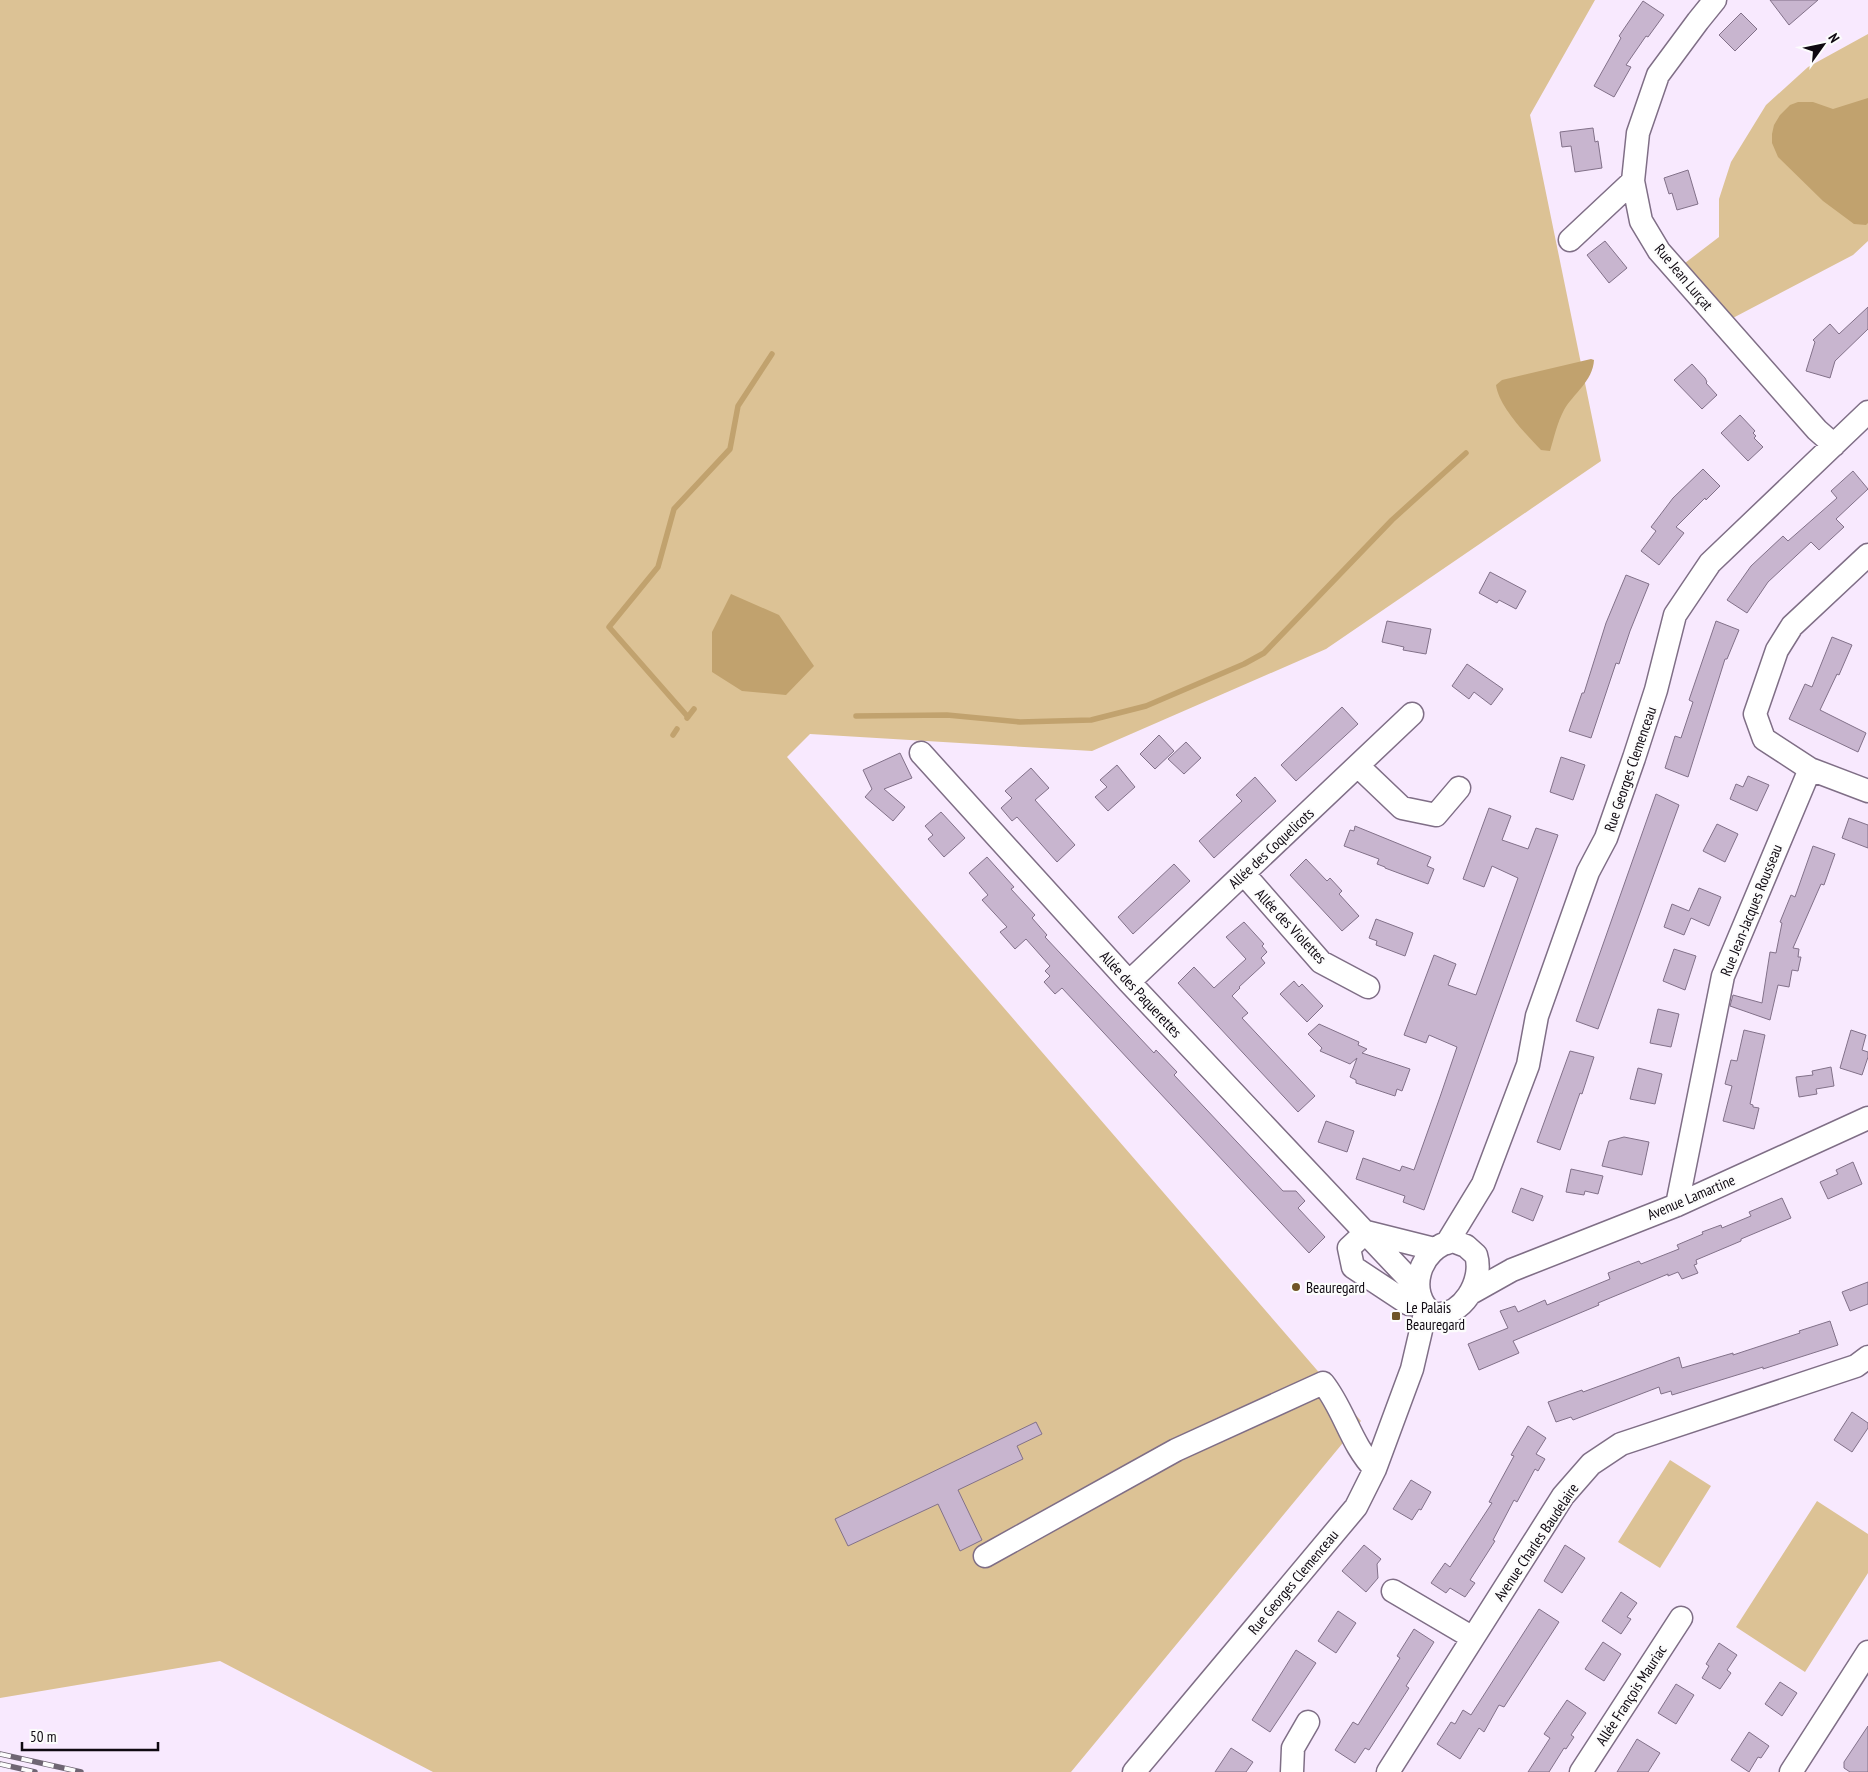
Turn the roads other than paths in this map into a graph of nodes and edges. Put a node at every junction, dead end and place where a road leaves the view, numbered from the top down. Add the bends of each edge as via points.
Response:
1 (1715, 0) edge
2 (1632, 181) junction
3 (1570, 240) dead end
4 (1868, 412) edge
5 (1834, 445) junction
6 (1868, 555) edge
7 (1412, 714) dead end
8 (920, 752) dead end
9 (1358, 766) junction
10 (1810, 769) junction
11 (1459, 788) dead end
12 (1868, 791) edge
13 (1244, 874) junction
14 (1130, 982) junction
15 (1368, 987) dead end
16 (1868, 1118) edge
17 (1483, 1184) junction
18 (1677, 1205) junction
19 (1366, 1232) junction
20 (1440, 1246) junction
21 (1475, 1255) junction
22 (1512, 1270) junction
23 (1471, 1293) junction
24 (1428, 1303) junction
25 (1868, 1357) edge
26 (1376, 1469) junction
27 (985, 1556) dead end
28 (1393, 1590) dead end
29 (1681, 1618) dead end
30 (1473, 1638) junction
31 (1868, 1652) edge
32 (1308, 1722) dead end
33 (1134, 1772) edge
34 (1292, 1772) edge
35 (1388, 1772) edge
36 (1581, 1772) edge
37 (1791, 1772) edge

1 - 2 street, Rue Jean Lurçat via 1658,75 1638,133
2 - 3 street
2 - 5 street, Rue Jean Lurçat via 1641,220 1659,251 1805,417
4 - 5 street, Rue Georges Clemenceau
5 - 17 street, Rue Georges Clemenceau via 1710,563 1675,615 1634,758 1606,838 1588,872 1537,1016 1528,1065
6 - 10 street via 1792,626 1777,650 1755,714 1764,740
7 - 9 street, Allée des Coquelicots
8 - 14 street, Allée des Paquerettes
9 - 11 street via 1402,808 1436,816
9 - 13 street, Allée des Coquelicots
10 - 12 street
10 - 18 street, Rue Jean-Jacques Rousseau via 1723,976
13 - 14 street, Allée des Coquelicots
13 - 15 street, Allée des Violettes via 1321,962
14 - 19 street, Allée des Paquerettes
16 - 18 street, Avenue Lamartine
17 - 20 street, Rue Georges Clemenceau
17 - 21 street, Rue Georges Clemenceau
18 - 22 street, Avenue Lamartine
19 - 20 street
19 - 24 street, Allée des Paquerettes
19 - 24 street via 1349,1248 1354,1267 1409,1304
20 - 21 street via 1453,1242
20 - 24 street, Rue Georges Clemenceau via 1425,1259
21 - 22 street
21 - 23 street, Rue Georges Clemenceau via 1478,1274
22 - 23 street, Avenue Lamartine
23 - 24 street, Rue Georges Clemenceau via 1454,1310
24 - 26 street, Rue Georges Clemenceau via 1412,1369
25 - 30 street, Avenue Charles Baudelaire via 1856,1366 1621,1444 1591,1464 1563,1496
26 - 27 street via 1364,1457 1323,1383 1176,1450
26 - 33 street, Rue Georges Clemenceau via 1356,1507
28 - 30 street
29 - 36 street, Allée François Mauriac
30 - 35 street, Avenue Charles Baudelaire
31 - 37 street
32 - 34 street via 1293,1748

